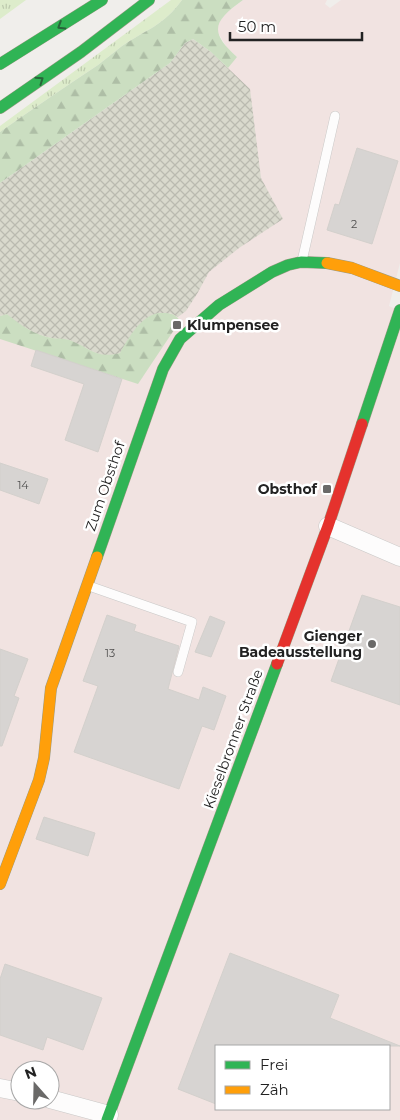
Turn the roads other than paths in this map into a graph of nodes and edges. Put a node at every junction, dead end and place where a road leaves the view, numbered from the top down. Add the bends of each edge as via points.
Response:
1 (102, 0) edge
2 (149, 0) edge
3 (0, 64) edge
4 (0, 108) edge
5 (335, 116) dead end
6 (302, 262) junction
7 (400, 286) edge
8 (400, 310) edge
9 (328, 526) junction
10 (400, 557) edge
11 (86, 585) junction
12 (178, 672) dead end
13 (0, 884) edge
14 (60, 1102) edge
15 (108, 1118) edge

1 -> 3 main road
4 -> 2 main road
5 - 6 lane
6 - 7 main road, Zum Obsthof via 348,267
6 - 11 main road, Zum Obsthof via 272,271 213,310 193,326 171,352
8 - 9 main road, Kieselbronner Straße
9 - 10 street
9 - 15 main road, Kieselbronner Straße
11 - 12 lane via 192,622
11 - 13 main road, Zum Obsthof via 51,688 39,780
14 - 15 street

